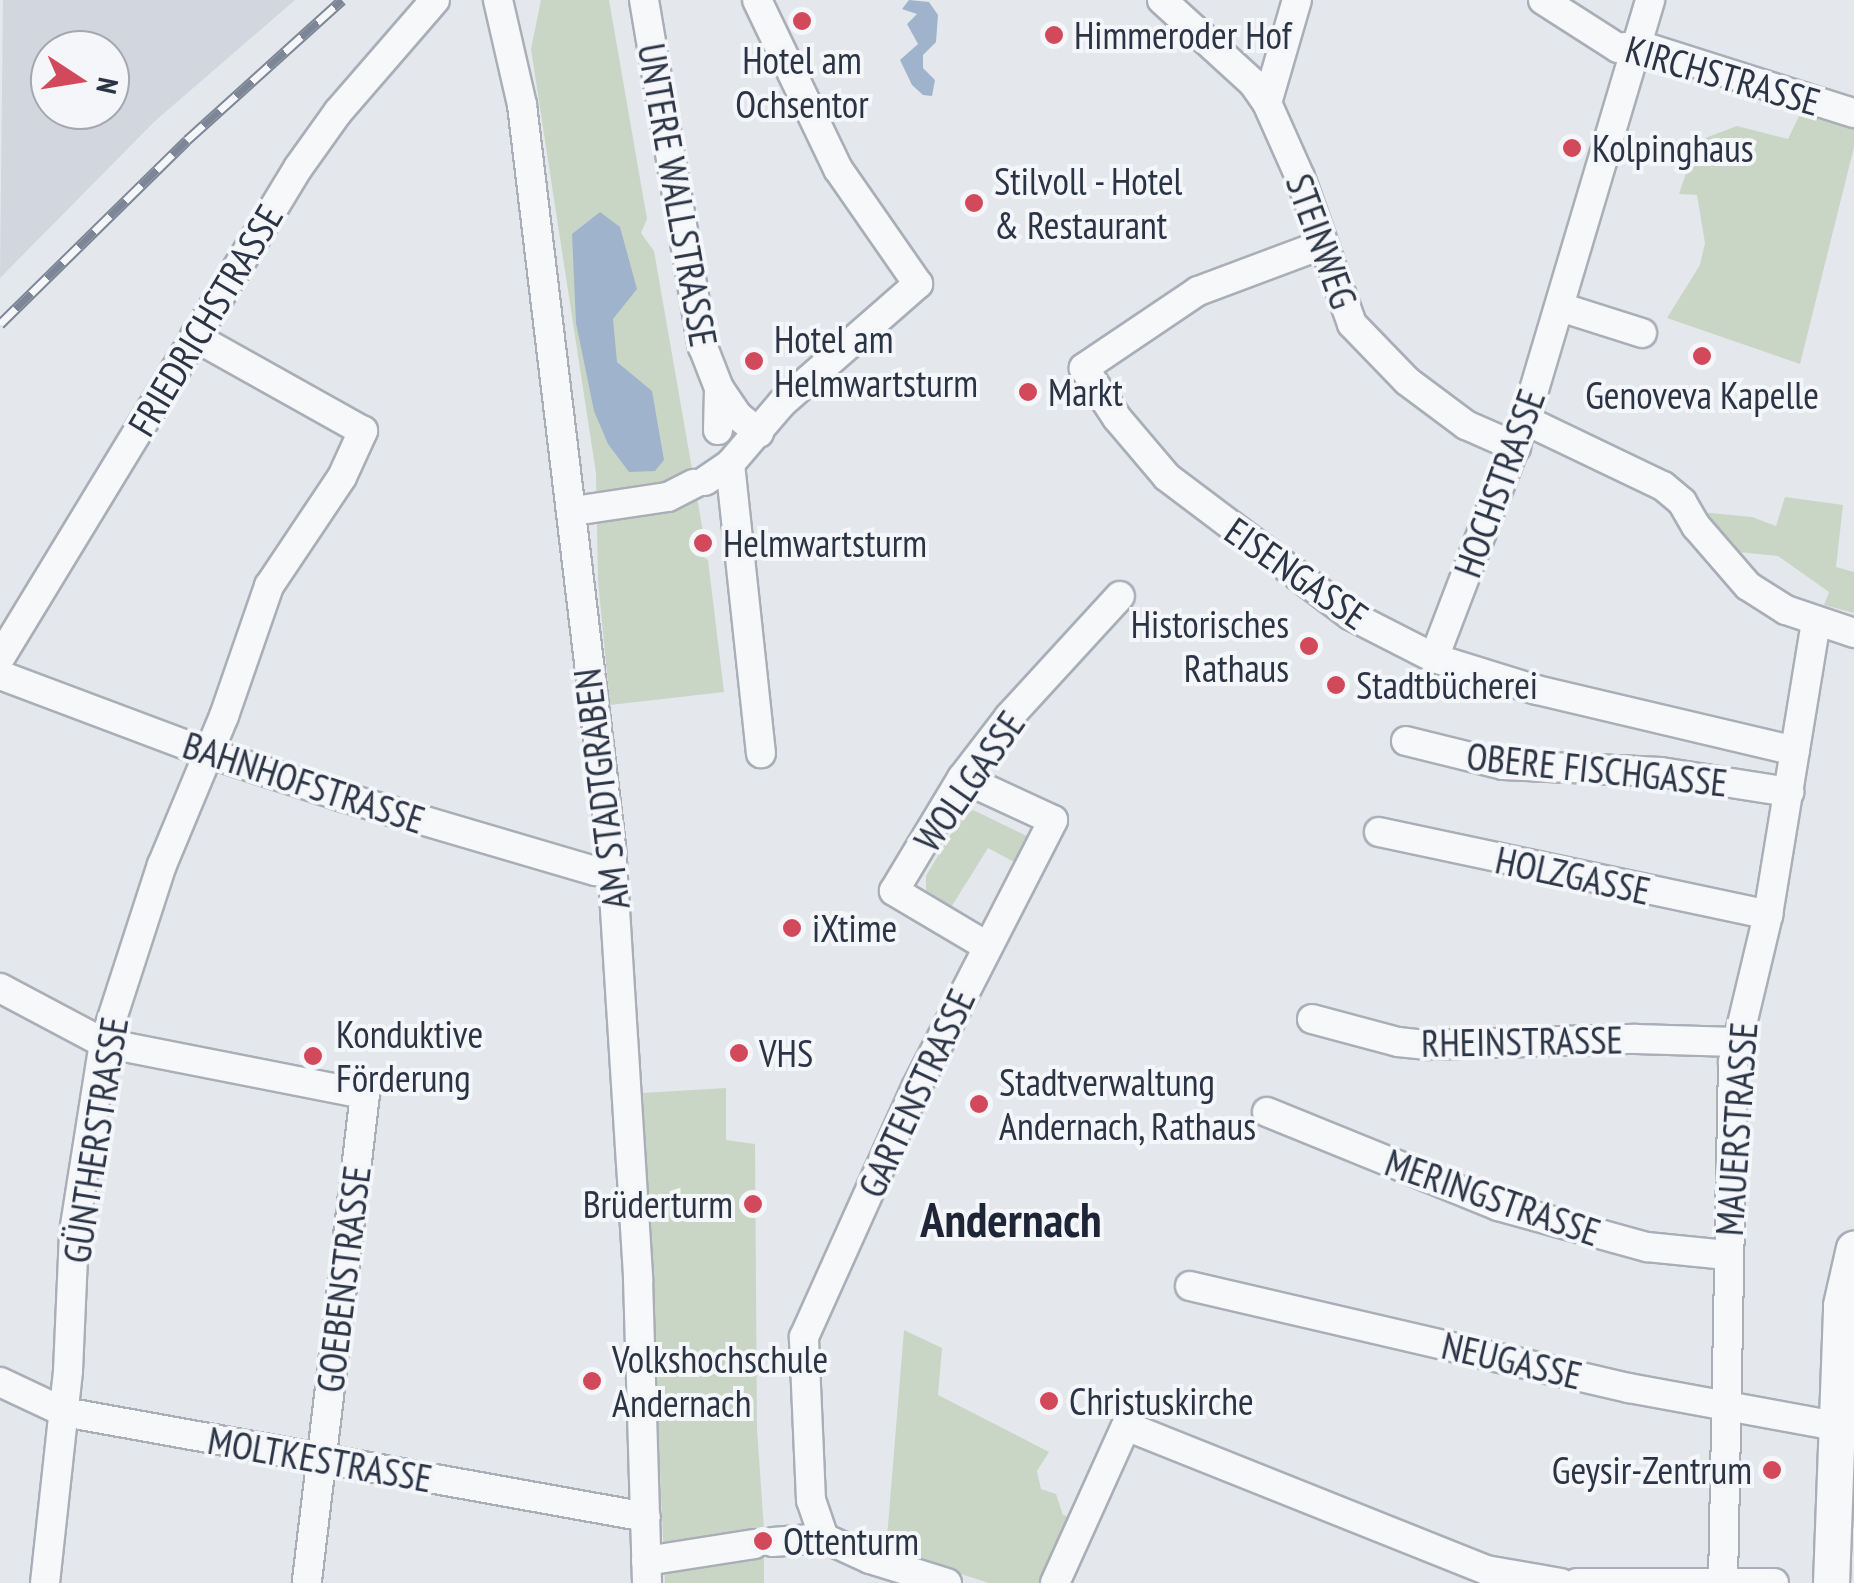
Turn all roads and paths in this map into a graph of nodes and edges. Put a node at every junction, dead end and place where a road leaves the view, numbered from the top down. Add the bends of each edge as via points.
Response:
1 (435, 0) edge
2 (644, 0) edge
3 (758, 0) edge
4 (1162, 0) edge
5 (1298, 0) edge
6 (1543, 0) edge
7 (1650, 0) edge
8 (494, 1) edge
9 (1639, 45) junction
10 (1266, 103) junction
11 (1854, 113) edge
12 (1321, 245) junction
13 (1560, 307) junction
14 (1642, 333) dead end
15 (195, 337) junction
16 (720, 388) junction
17 (1525, 420) junction
18 (718, 430) dead end
19 (759, 433) junction
20 (1516, 447) junction
21 (730, 464) junction
22 (574, 512) junction
23 (1120, 596) dead end
24 (1816, 622) junction
25 (1854, 633) edge
26 (0, 658) edge
27 (1434, 658) junction
28 (0, 675) edge
29 (1406, 742) dead end
30 (1795, 751) junction
31 (761, 753) dead end
32 (208, 754) junction
33 (962, 778) junction
34 (1789, 792) junction
35 (1379, 832) dead end
36 (613, 868) junction
37 (1768, 915) junction
38 (986, 944) junction
39 (0, 988) edge
40 (1312, 1018) dead end
41 (1735, 1042) junction
42 (104, 1043) junction
43 (1267, 1112) dead end
44 (1854, 1248) edge
45 (1727, 1255) junction
46 (1190, 1286) dead end
47 (0, 1382) edge
48 (1724, 1403) junction
49 (64, 1412) junction
50 (1836, 1426) junction
51 (320, 1460) junction
52 (646, 1517) junction
53 (824, 1538) junction
54 (647, 1572) edge
55 (1723, 1581) edge
56 (45, 1583) edge
57 (307, 1583) edge
58 (947, 1583) edge
59 (1054, 1583) edge
60 (1561, 1583) edge
61 (1577, 1583) edge
62 (1774, 1583) edge
63 (1831, 1583) edge

1 - 15 street, FRIEDRICHSTRASSE via 298,168
2 - 16 street, UNTERE WALLSTRASSE via 698,330
3 - 19 street via 838,169 918,284 782,403
4 - 10 street, STEINWEG via 1253,83
5 - 10 street
6 - 9 street, KIRCHSTRASSE via 1618,48
7 - 9 street, HOCHSTRASSE
8 - 22 street, AM STADTGRABEN via 522,104
9 - 11 street, KIRCHSTRASSE
9 - 13 street, HOCHSTRASSE
10 - 12 street, STEINWEG
12 - 20 street, STEINWEG via 1352,324 1407,381 1466,424
12 - 27 street, EISENGASSE via 1198,291 1084,368 1167,477 1350,616
13 - 14 street
13 - 17 street, HOCHSTRASSE
15 - 26 street, FRIEDRICHSTRASSE
15 - 32 street, GÜNTHERSTRASSE via 363,431 342,476 269,586
16 - 18 street, UNTERE WALLSTRASSE
16 - 19 street, UNTERE WALLSTRASSE
17 - 20 street, HOCHSTRASSE
17 - 24 street via 1663,486 1748,586
19 - 21 street
20 - 27 street, HOCHSTRASSE
21 - 22 street via 668,497
21 - 31 street
22 - 36 street, AM STADTGRABEN
23 - 33 street, WOLLGASSE
24 - 25 street
24 - 30 street, MAUERSTRASSE
27 - 30 street, EISENGASSE via 1537,690
28 - 32 street, BAHNHOFSTRASSE
29 - 34 street, OBERE FISCHGASSE via 1503,765 1661,772
30 - 34 street, MAUERSTRASSE
32 - 36 street, BAHNHOFSTRASSE via 537,855 595,871
32 - 42 street, GÜNTHERSTRASSE via 162,865
33 - 38 street, WOLLGASSE via 894,891
33 - 38 street, GARTENSTRASSE via 1053,820
34 - 37 street, MAUERSTRASSE
35 - 37 street, HOLZGASSE
36 - 52 street, AM STADTGRABEN
37 - 41 street, MAUERSTRASSE
38 - 53 street, GARTENSTRASSE via 804,1337 811,1500
39 - 42 street
40 - 41 street, RHEINSTRASSE via 1428,1045
41 - 45 street, MAUERSTRASSE
42 - 49 street, GÜNTHERSTRASSE via 74,1232
42 - 51 street, GOEBENSTRASSE via 365,1094
43 - 45 street, MERINGSTRASSE via 1498,1206 1647,1247
44 - 50 street via 1841,1305
45 - 48 street, MAUERSTRASSE
46 - 48 street, NEUGASSE via 1629,1388
47 - 49 street, MOLTKESTRASSE
48 - 50 street, NEUGASSE
48 - 55 street, MAUERSTRASSE
49 - 51 street, MOLTKESTRASSE
49 - 56 street, GÜNTHERSTRASSE
50 - 63 street
51 - 52 street, MOLTKESTRASSE
51 - 57 street, GOEBENSTRASSE
52 - 54 street, AM STADTGRABEN
53 - 54 street via 764,1543
53 - 58 street
55 - 61 street
55 - 62 street
59 - 60 street via 1126,1426 1469,1564

